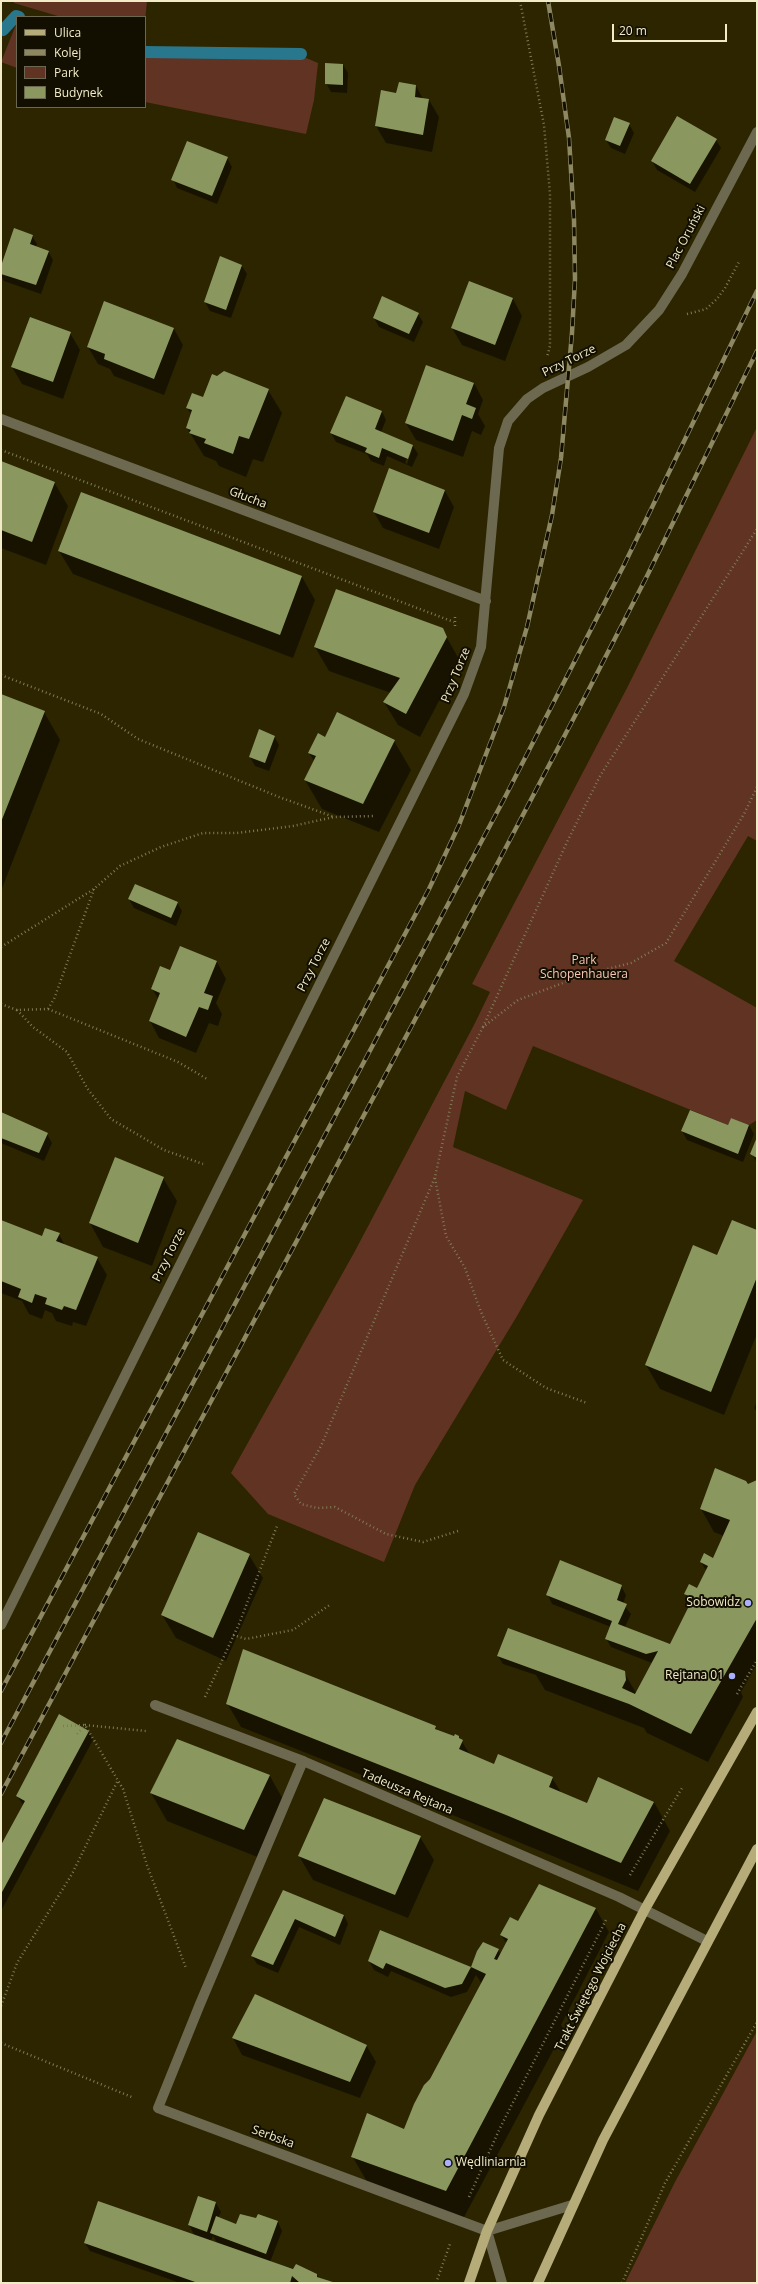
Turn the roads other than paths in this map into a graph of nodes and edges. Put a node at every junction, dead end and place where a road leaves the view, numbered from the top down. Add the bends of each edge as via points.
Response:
1 (757, 132) edge
2 (626, 345) joint
3 (1, 419) edge
4 (486, 601) junction
5 (1, 1625) edge
6 (155, 1705) dead end
7 (757, 1712) edge
8 (303, 1761) junction
9 (757, 1849) edge
10 (646, 1909) junction
11 (707, 1941) junction
12 (572, 2205) junction
13 (488, 2231) junction
14 (469, 2283) edge
15 (502, 2283) edge
16 (538, 2283) edge

1 - 2 street, Plac Oruński via 682,274 659,310
2 - 4 street, Przy Torze via 588,367 543,388 526,399 508,421 499,448
3 - 4 street, Głucha
4 - 5 street, Przy Torze via 481,647 464,694
6 - 8 street, Tadeusza Rejtana
7 - 10 main road, Trakt Świętego Wojciecha
8 - 10 street, Tadeusza Rejtana
8 - 13 street, Serbska via 158,2108
9 - 11 main road
10 - 11 street, Tadeusza Rejtana
10 - 13 main road, Trakt Świętego Wojciecha via 539,2115
11 - 12 main road
12 - 13 street
12 - 16 main road
13 - 14 main road, Trakt Świętego Wojciecha
13 - 15 street

